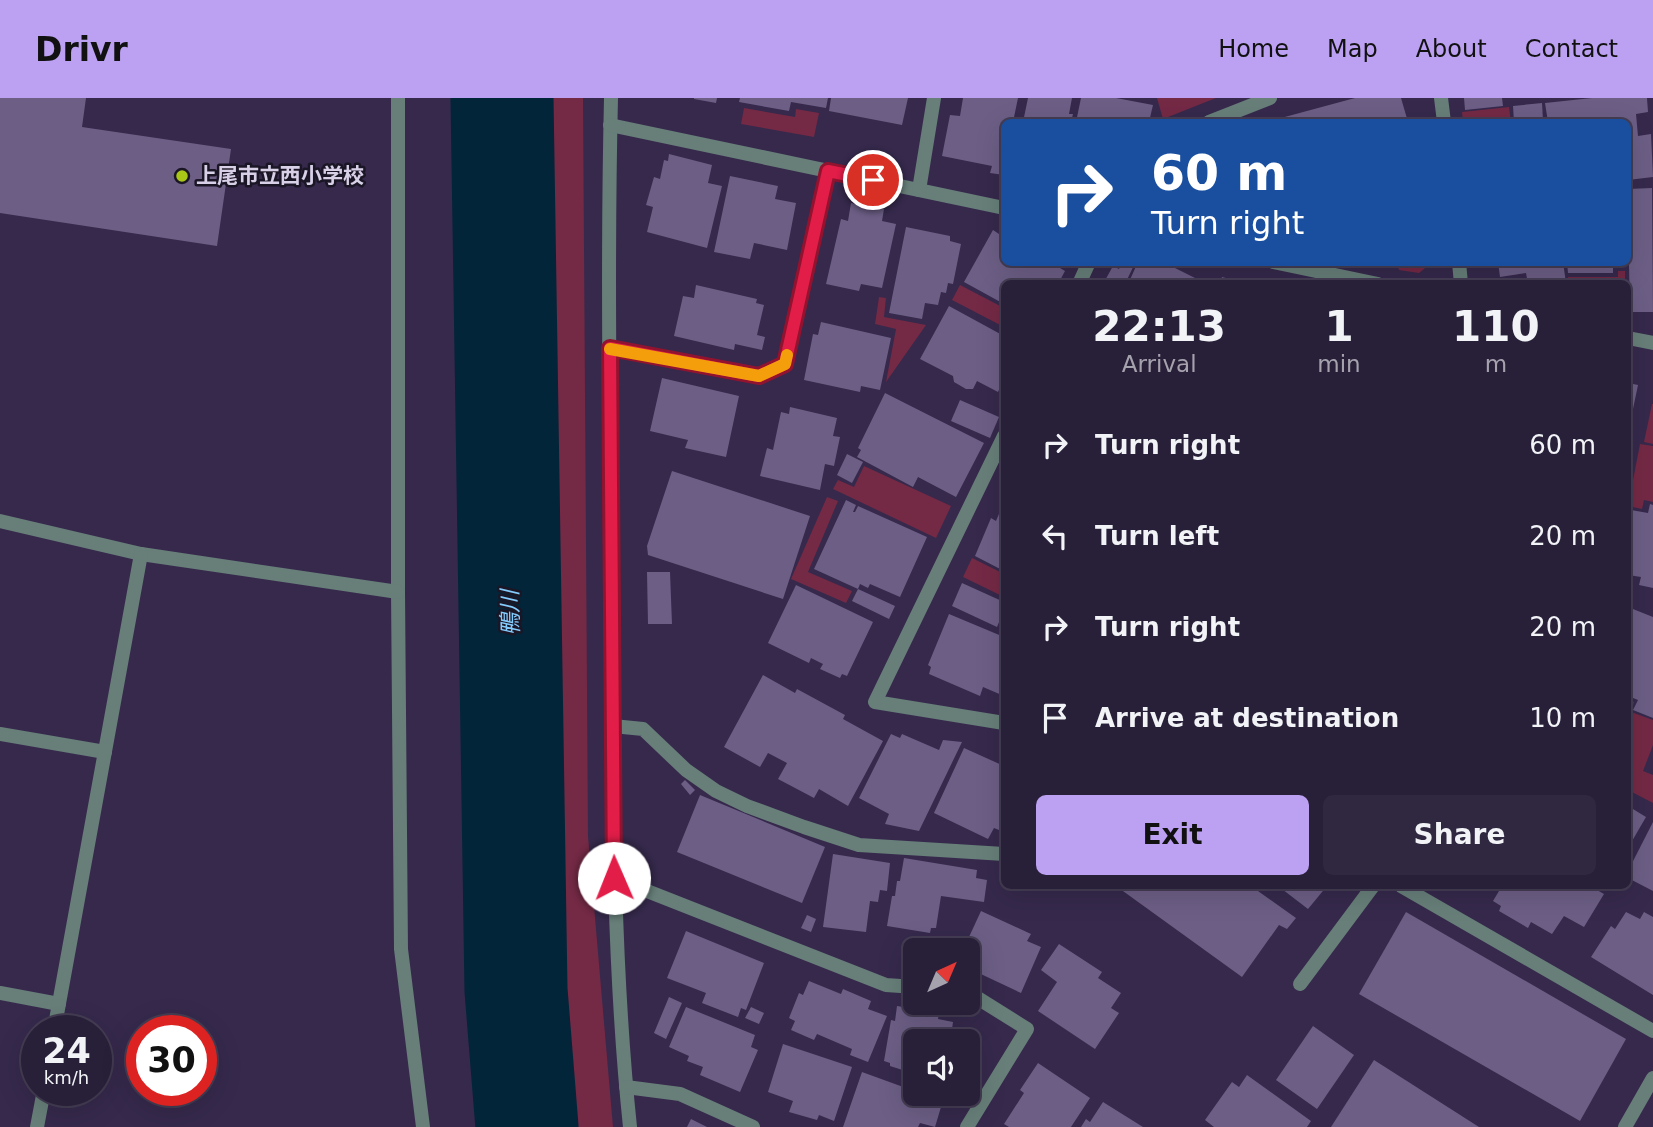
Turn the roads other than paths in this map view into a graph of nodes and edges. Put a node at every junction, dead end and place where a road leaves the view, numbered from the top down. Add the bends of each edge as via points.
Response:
1 (398, 98) edge
2 (611, 98) edge
3 (934, 98) edge
4 (1269, 98) edge
5 (1441, 98) edge
6 (1216, 119) edge
7 (1444, 119) edge
8 (610, 125) junction
9 (828, 171) junction
10 (919, 190) junction
11 (1001, 207) edge
12 (1292, 266) edge
13 (1359, 280) edge
14 (1631, 339) edge
15 (1653, 343) edge
16 (610, 348) junction
17 (1001, 445) edge
18 (0, 521) edge
19 (141, 554) junction
20 (398, 592) junction
21 (1001, 723) edge
22 (612, 726) junction
23 (0, 734) edge
24 (106, 752) junction
25 (1001, 854) edge
26 (614, 878) junction
27 (1371, 889) edge
28 (1406, 889) edge
29 (1300, 984) dead end
30 (903, 986) edge
31 (0, 993) edge
32 (980, 1000) edge
33 (59, 1004) junction
34 (57, 1015) edge
35 (1653, 1031) edge
36 (1653, 1079) edge
37 (625, 1087) junction
38 (1648, 1100) edge
39 (41, 1106) edge
40 (37, 1127) edge
41 (423, 1127) edge
42 (629, 1127) edge
43 (753, 1127) edge
44 (967, 1127) edge
45 (1625, 1127) edge

1 - 20 street
2 - 8 street
3 - 10 street
4 - 6 street
5 - 7 street
8 - 9 street
8 - 16 street
9 - 10 street
9 - 16 street via 785,364 759,376
10 - 11 street
12 - 13 street
14 - 15 street
16 - 22 street
17 - 21 street via 875,702
18 - 19 street
19 - 20 street
19 - 24 street
20 - 41 street via 401,949
22 - 25 street via 643,729 686,770 747,806 859,845
22 - 26 street
23 - 24 street
24 - 33 street
26 - 30 street via 886,985
26 - 37 street
27 - 29 street
28 - 35 street
31 - 33 street
32 - 44 street via 1027,1029
33 - 34 street
36 - 38 street
37 - 42 street
37 - 43 street via 680,1094
38 - 45 street
39 - 40 street

